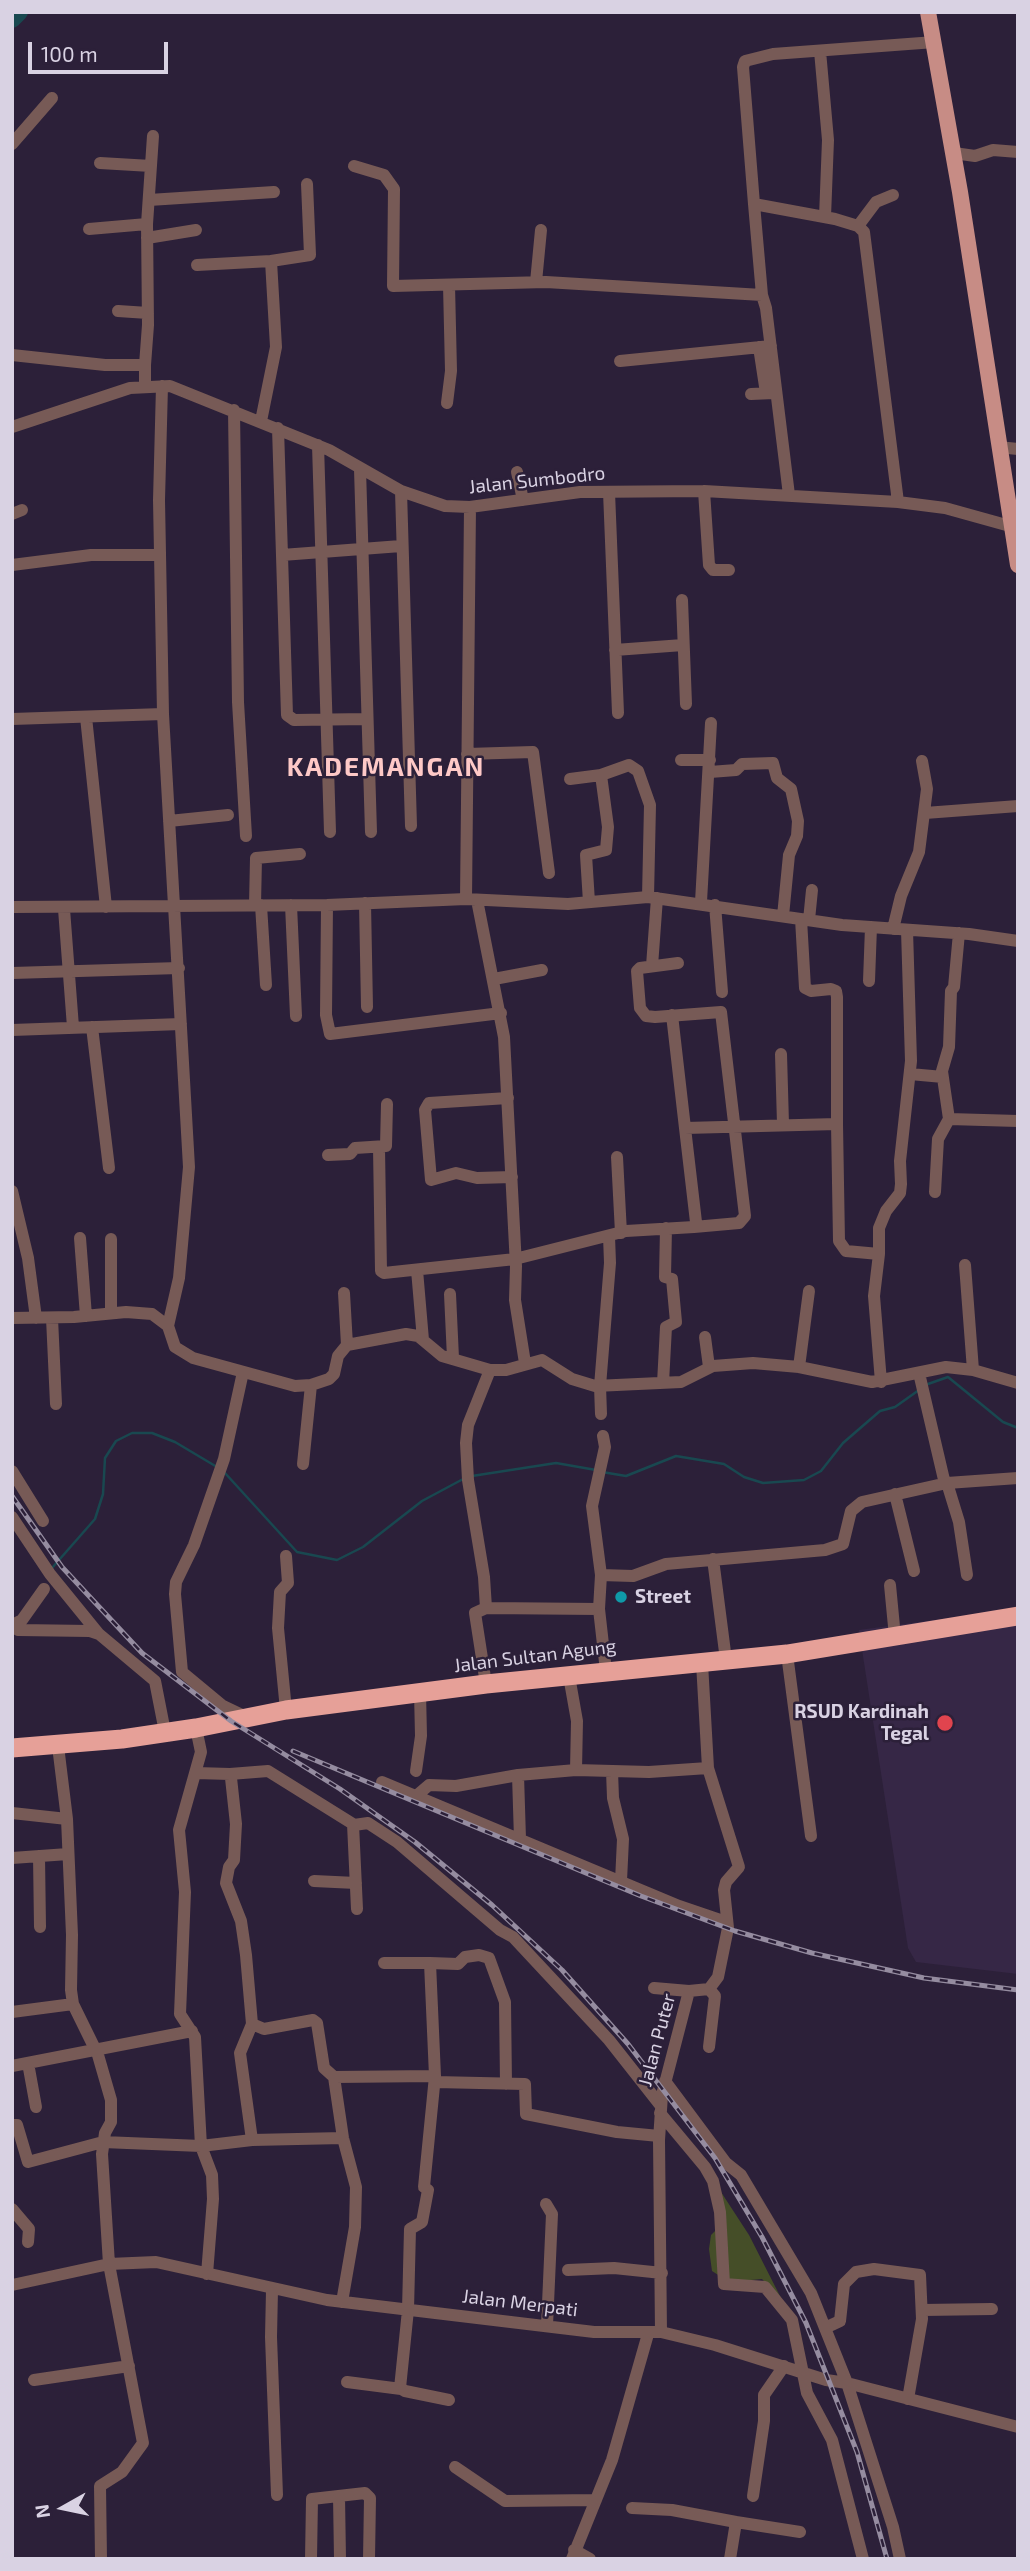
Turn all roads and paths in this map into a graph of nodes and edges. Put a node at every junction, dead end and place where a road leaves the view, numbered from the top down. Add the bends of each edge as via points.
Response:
1 (928, 12) edge
2 (934, 42) junction
3 (820, 51) junction
4 (52, 97) dead end
5 (153, 136) dead end
6 (12, 144) edge
7 (1018, 152) edge
8 (954, 153) junction
9 (100, 163) dead end
10 (151, 166) junction
11 (354, 166) dead end
12 (307, 184) dead end
13 (274, 192) dead end
14 (893, 195) dead end
15 (149, 200) junction
16 (754, 204) junction
17 (825, 217) junction
18 (147, 223) junction
19 (858, 226) junction
20 (89, 229) dead end
21 (196, 230) dead end
22 (541, 230) dead end
23 (147, 238) junction
24 (271, 261) junction
25 (197, 265) dead end
26 (536, 282) junction
27 (449, 285) junction
28 (762, 295) junction
29 (118, 311) dead end
30 (148, 313) junction
31 (765, 346) junction
32 (12, 355) edge
33 (620, 361) dead end
34 (145, 365) junction
35 (145, 385) junction
36 (162, 386) junction
37 (772, 393) junction
38 (751, 394) dead end
39 (447, 403) dead end
40 (234, 410) junction
41 (261, 421) junction
42 (12, 427) edge
43 (278, 428) junction
44 (318, 445) junction
45 (998, 447) junction
46 (1018, 449) edge
47 (360, 469) junction
48 (517, 472) dead end
49 (401, 491) junction
50 (704, 491) junction
51 (609, 492) junction
52 (789, 495) junction
53 (523, 500) junction
54 (898, 502) junction
55 (470, 507) junction
56 (1014, 527) edge
57 (401, 546) junction
58 (362, 549) junction
59 (320, 552) junction
60 (159, 555) junction
61 (282, 555) junction
62 (12, 565) edge
63 (1018, 565) edge
64 (729, 570) dead end
65 (682, 600) dead end
66 (683, 645) junction
67 (615, 650) junction
68 (686, 704) dead end
69 (618, 713) dead end
70 (163, 714) junction
71 (86, 717) junction
72 (12, 719) edge
73 (326, 719) junction
74 (367, 719) junction
75 (711, 723) dead end
76 (467, 754) junction
77 (681, 760) dead end
78 (922, 761) dead end
79 (710, 766) junction
80 (601, 775) junction
81 (570, 779) dead end
82 (1018, 806) edge
83 (925, 813) junction
84 (228, 815) dead end
85 (169, 821) junction
86 (411, 826) dead end
87 (330, 832) dead end
88 (372, 832) dead end
89 (246, 836) dead end
90 (300, 854) dead end
91 (549, 873) dead end
92 (812, 890) dead end
93 (652, 897) junction
94 (472, 900) junction
95 (589, 902) junction
96 (701, 902) junction
97 (365, 903) junction
98 (258, 905) junction
99 (291, 905) junction
100 (327, 905) junction
101 (715, 905) junction
102 (174, 906) junction
103 (12, 907) edge
104 (106, 907) junction
105 (64, 909) junction
106 (783, 916) junction
107 (805, 919) junction
108 (871, 928) junction
109 (893, 929) junction
110 (906, 930) junction
111 (959, 933) junction
112 (1018, 941) edge
113 (678, 963) dead end
114 (652, 966) junction
115 (179, 968) junction
116 (542, 970) dead end
117 (70, 971) junction
118 (12, 973) edge
119 (494, 979) junction
120 (869, 981) dead end
121 (266, 985) dead end
122 (722, 992) dead end
123 (368, 1007) dead end
124 (501, 1013) junction
125 (672, 1015) junction
126 (296, 1016) dead end
127 (181, 1024) junction
128 (73, 1027) junction
129 (92, 1027) junction
130 (12, 1030) edge
131 (781, 1054) dead end
132 (910, 1074) junction
133 (943, 1077) junction
134 (508, 1098) junction
135 (387, 1104) dead end
136 (949, 1119) junction
137 (1018, 1121) edge
138 (837, 1124) junction
139 (733, 1125) junction
140 (783, 1125) junction
141 (685, 1128) junction
142 (379, 1148) junction
143 (328, 1155) dead end
144 (617, 1157) dead end
145 (109, 1168) dead end
146 (512, 1177) junction
147 (12, 1191) edge
148 (935, 1192) dead end
149 (666, 1227) junction
150 (694, 1227) junction
151 (615, 1234) junction
152 (80, 1238) dead end
153 (111, 1239) dead end
154 (879, 1254) junction
155 (515, 1259) junction
156 (965, 1265) dead end
157 (417, 1270) junction
158 (809, 1291) dead end
159 (344, 1293) dead end
160 (450, 1294) dead end
161 (111, 1313) junction
162 (86, 1316) junction
163 (12, 1318) edge
164 (36, 1318) junction
165 (52, 1318) junction
166 (168, 1326) junction
167 (705, 1337) dead end
168 (423, 1340) junction
169 (347, 1345) junction
170 (453, 1357) junction
171 (525, 1363) junction
172 (709, 1367) junction
173 (799, 1367) junction
174 (490, 1370) junction
175 (973, 1370) junction
176 (243, 1372) junction
177 (920, 1375) junction
178 (881, 1382) junction
179 (663, 1383) junction
180 (1018, 1383) edge
181 (311, 1385) junction
182 (600, 1386) junction
183 (56, 1404) dead end
184 (601, 1414) dead end
185 (603, 1436) dead end
186 (303, 1464) dead end
187 (12, 1471) edge
188 (1018, 1478) edge
189 (946, 1484) junction
190 (895, 1494) junction
191 (12, 1517) edge
192 (43, 1521) dead end
193 (286, 1556) dead end
194 (713, 1559) junction
195 (914, 1571) dead end
196 (601, 1575) junction
197 (967, 1575) dead end
198 (890, 1585) dead end
199 (44, 1589) dead end
200 (486, 1608) junction
201 (599, 1609) junction
202 (1018, 1616) edge
203 (12, 1625) edge
204 (99, 1634) junction
205 (895, 1637) junction
206 (787, 1654) junction
207 (726, 1660) junction
208 (702, 1663) junction
209 (606, 1671) junction
210 (569, 1675) junction
211 (486, 1684) junction
212 (420, 1692) junction
213 (286, 1710) junction
214 (248, 1717) junction
215 (196, 1728) junction
216 (165, 1732) junction
217 (58, 1746) junction
218 (12, 1748) edge
219 (708, 1768) junction
220 (576, 1770) junction
221 (415, 1771) dead end
222 (612, 1771) junction
223 (196, 1773) junction
224 (230, 1774) junction
225 (518, 1775) junction
226 (382, 1782) dead end
227 (415, 1797) junction
228 (12, 1813) edge
229 (66, 1818) junction
230 (354, 1825) junction
231 (811, 1836) dead end
232 (520, 1839) junction
233 (68, 1854) junction
234 (39, 1856) junction
235 (12, 1858) edge
236 (314, 1881) dead end
237 (621, 1881) junction
238 (356, 1883) junction
239 (357, 1909) dead end
240 (726, 1922) junction
241 (40, 1927) dead end
242 (384, 1963) dead end
243 (430, 1963) junction
244 (654, 1988) dead end
245 (709, 1989) junction
246 (689, 1991) junction
247 (73, 2004) junction
248 (12, 2012) edge
249 (252, 2024) junction
250 (192, 2031) junction
251 (709, 2047) dead end
252 (96, 2051) junction
253 (28, 2063) junction
254 (12, 2066) edge
255 (334, 2077) junction
256 (435, 2079) junction
257 (665, 2081) junction
258 (506, 2084) junction
259 (36, 2107) dead end
260 (660, 2109) junction
261 (12, 2125) edge
262 (659, 2136) junction
263 (342, 2138) junction
264 (252, 2140) junction
265 (103, 2142) junction
266 (201, 2146) junction
267 (546, 2204) dead end
268 (12, 2209) edge
269 (28, 2242) dead end
270 (109, 2264) junction
271 (568, 2270) dead end
272 (662, 2273) junction
273 (207, 2274) junction
274 (12, 2285) edge
275 (272, 2290) junction
276 (342, 2302) junction
277 (992, 2309) dead end
278 (408, 2310) junction
279 (923, 2310) junction
280 (547, 2326) junction
281 (825, 2328) junction
282 (654, 2333) junction
283 (129, 2366) junction
284 (784, 2366) junction
285 (804, 2374) junction
286 (34, 2380) dead end
287 (346, 2382) dead end
288 (847, 2382) junction
289 (401, 2389) junction
290 (908, 2399) junction
291 (449, 2400) dead end
292 (1018, 2427) edge
293 (455, 2467) dead end
294 (277, 2496) dead end
295 (340, 2496) junction
296 (753, 2496) dead end
297 (596, 2500) junction
298 (632, 2508) dead end
299 (736, 2522) junction
300 (800, 2532) dead end
301 (573, 2554) edge
302 (101, 2559) edge
303 (311, 2559) edge
304 (340, 2559) edge
305 (369, 2559) edge
306 (590, 2559) edge
307 (730, 2559) edge
308 (863, 2559) edge
309 (900, 2559) edge

1 - 2 main road
2 - 3 street
2 - 8 main road
3 - 16 street via 757,56 744,63
3 - 17 street via 828,140
4 - 6 street
5 - 10 street
7 - 8 street
8 - 45 main road
9 - 10 street
10 - 15 street
11 - 27 street via 384,175 394,189 393,286
12 - 24 street via 310,255
13 - 15 street
14 - 19 street via 876,202
15 - 18 street
16 - 17 street
16 - 28 street
17 - 19 street
18 - 20 street
18 - 23 street
19 - 54 street via 864,232
21 - 23 street
22 - 26 street
23 - 30 street
24 - 25 street
24 - 41 street via 275,347
26 - 27 street
26 - 28 street
27 - 39 street
28 - 31 street
29 - 30 street
30 - 34 street
31 - 33 street
31 - 37 street
32 - 34 street
34 - 35 street
35 - 36 street, Jalan Sumbodro
35 - 42 street, Jalan Sumbodro
36 - 40 street, Jalan Sumbodro
36 - 60 street
37 - 38 street
37 - 52 street
40 - 41 street, Jalan Sumbodro
40 - 89 street via 238,702
41 - 43 street, Jalan Sumbodro
43 - 44 street, Jalan Sumbodro
43 - 61 street
44 - 47 street, Jalan Sumbodro
44 - 59 street
45 - 46 street
45 - 56 main road
47 - 49 street, Jalan Sumbodro
47 - 58 street
48 - 53 street
49 - 55 street, Jalan Sumbodro via 445,506
49 - 57 street
50 - 51 street, Jalan Sumbodro
50 - 52 street, Jalan Sumbodro
50 - 64 street via 709,565 713,570
51 - 53 street, Jalan Sumbodro
51 - 67 street
52 - 54 street, Jalan Sumbodro
53 - 55 street, Jalan Sumbodro
54 - 56 street, Jalan Sumbodro via 945,508
55 - 76 street
56 - 63 main road
57 - 58 street
57 - 86 street
58 - 59 street
58 - 74 street
59 - 61 street
59 - 73 street
60 - 62 street via 91,555
60 - 70 street
61 - 73 street via 287,715 294,720
65 - 66 street
66 - 67 street
66 - 68 street
67 - 69 street
70 - 71 street
70 - 85 street
71 - 72 street
71 - 104 street
73 - 74 street
73 - 87 street
74 - 88 street
75 - 79 street
76 - 91 street via 533,752
76 - 94 street
77 - 79 street
78 - 83 street
79 - 96 street
79 - 106 street via 736,770 742,764 773,763 777,778 791,789 797,828 789,855
80 - 81 street
80 - 93 street via 629,765 638,771 645,787 650,805
80 - 95 street via 606,850 586,855
82 - 83 street
83 - 109 street via 919,852
84 - 85 street
85 - 102 street
90 - 98 street via 256,858
92 - 107 street
93 - 95 street
93 - 96 street
93 - 114 street
94 - 95 street
94 - 97 street
94 - 119 street
96 - 101 street
97 - 100 street
97 - 123 street
98 - 99 street
98 - 102 street
98 - 121 street
99 - 100 street
99 - 126 street
100 - 124 street via 326,1015 330,1034
101 - 106 street
101 - 122 street
102 - 104 street
102 - 115 street
103 - 105 street
104 - 105 street
105 - 117 street
106 - 107 street
107 - 108 street
107 - 138 street via 805,988 831,989 837,997
108 - 109 street
108 - 120 street
109 - 110 street
110 - 111 street
110 - 132 street
111 - 112 street
111 - 133 street
113 - 114 street
114 - 125 street via 637,971 642,1013
115 - 117 street
115 - 127 street
116 - 119 street
117 - 118 street
117 - 128 street
119 - 124 street
124 - 134 street
125 - 139 street via 722,1012
125 - 141 street
127 - 129 street
127 - 166 street via 189,1167 180,1278
128 - 129 street
128 - 130 street
129 - 145 street
131 - 140 street
132 - 133 street
132 - 154 street via 900,1193 879,1228
133 - 136 street
134 - 146 street
134 - 146 street via 429,1103 425,1110 431,1180 456,1173
135 - 142 street via 388,1144
136 - 137 street
136 - 148 street via 938,1139
138 - 140 street
138 - 154 street via 839,1241 846,1251
139 - 140 street
139 - 141 street
139 - 150 street via 745,1216 739,1223
141 - 150 street
142 - 143 street
142 - 157 street via 381,1272
144 - 151 street
146 - 155 street
147 - 164 street
149 - 150 street
149 - 151 street
149 - 179 street via 666,1277 672,1279 677,1322 666,1326
151 - 155 street
151 - 182 street
152 - 162 street
153 - 161 street
154 - 178 street via 874,1296
155 - 157 street
155 - 171 street via 515,1300
156 - 175 street
157 - 168 street
158 - 173 street
159 - 169 street
160 - 170 street
161 - 162 street
161 - 166 street via 152,1314
162 - 165 street
163 - 164 street
164 - 165 street
165 - 183 street
166 - 176 street via 181,1352
167 - 172 street
168 - 169 street via 406,1334
168 - 170 street via 435,1352
169 - 181 street via 338,1356 334,1374
170 - 174 street
171 - 174 street
171 - 182 street via 542,1360 572,1380
172 - 173 street via 761,1363
172 - 179 street via 689,1381
173 - 178 street
174 - 200 street via 468,1425 468,1476
175 - 177 street via 939,1367
175 - 180 street
176 - 181 street via 289,1385
176 - 214 street via 224,1459 176,1582 182,1672 215,1701
177 - 178 street
177 - 189 street
179 - 182 street
181 - 186 street
182 - 184 street
185 - 196 street via 605,1447 591,1521
187 - 192 street
188 - 189 street
189 - 190 street
189 - 197 street via 959,1522
190 - 194 street via 856,1504 844,1544 836,1548
190 - 195 street
191 - 204 street
193 - 213 street via 288,1583 280,1592 278,1628
194 - 196 street via 666,1564 633,1576
194 - 207 street
196 - 201 street
198 - 205 street
199 - 203 street via 22,1620
200 - 201 street
200 - 211 street via 475,1613
201 - 209 street
202 - 205 highway, Jalan Sultan Agung
203 - 204 street via 18,1630
204 - 216 street via 155,1681
205 - 206 highway, Jalan Sultan Agung
206 - 207 highway, Jalan Sultan Agung
206 - 231 street
207 - 208 highway, Jalan Sultan Agung
208 - 209 highway, Jalan Sultan Agung
208 - 219 street
209 - 210 highway, Jalan Sultan Agung
210 - 211 highway, Jalan Sultan Agung
210 - 220 street via 577,1721
211 - 212 highway, Jalan Sultan Agung
212 - 213 highway, Jalan Sultan Agung
212 - 221 street via 421,1736
213 - 214 highway, Jalan Sultan Agung
214 - 215 highway, Jalan Sultan Agung
215 - 216 highway, Jalan Sultan Agung
215 - 223 street via 201,1752
216 - 217 highway, Jalan Sultan Agung
217 - 218 highway, Jalan Sultan Agung
217 - 229 street
219 - 222 street
219 - 240 street via 738,1862 724,1890
220 - 222 street
220 - 225 street
222 - 237 street via 623,1839
223 - 224 street
223 - 250 street via 179,1830 184,1892 180,2014
224 - 230 street via 268,1771
224 - 249 street via 236,1824 234,1860 226,1884 243,1926
225 - 227 street via 456,1786 429,1785
225 - 232 street
226 - 227 street
227 - 232 street
228 - 229 street
229 - 233 street
230 - 238 street
230 - 260 street via 368,1823 397,1842 513,1937 609,2040
232 - 237 street
233 - 234 street
233 - 247 street
234 - 235 street
234 - 241 street
236 - 238 street
237 - 240 street
238 - 239 street
240 - 245 street via 718,1977
242 - 243 street
243 - 256 street
243 - 258 street via 458,1964 465,1957 479,1955 489,1958 506,2009
244 - 246 street
245 - 246 street, Jalan Puter
245 - 251 street via 715,2004
246 - 257 street, Jalan Puter
247 - 248 street
247 - 252 street
249 - 255 street via 264,2029 315,2020 324,2068
249 - 264 street via 240,2049
250 - 252 street
250 - 266 street via 197,2048
252 - 253 street
252 - 265 street via 111,2099 111,2122
253 - 254 street
253 - 259 street
255 - 256 street
255 - 263 street
256 - 258 street
256 - 278 street via 424,2187 428,2190 422,2222 410,2229
257 - 260 street, Jalan Puter
257 - 281 street via 750,2188 811,2293
258 - 262 street via 527,2085 526,2114
260 - 262 street, Jalan Puter
260 - 285 street via 713,2181 720,2212 724,2284 762,2286 774,2297 792,2320
261 - 265 street via 17,2124 28,2162
262 - 272 street, Jalan Puter
263 - 264 street
263 - 276 street via 357,2202
264 - 266 street
265 - 266 street
265 - 270 street
266 - 273 street via 213,2187
267 - 280 street via 552,2214
268 - 269 street via 29,2229
270 - 273 street, Jalan Merpati via 156,2262
270 - 274 street, Jalan Merpati
270 - 283 street
271 - 272 street
272 - 282 street, Jalan Puter
273 - 275 street, Jalan Merpati
275 - 276 street, Jalan Merpati
275 - 294 street
276 - 278 street, Jalan Merpati
277 - 279 street
278 - 280 street, Jalan Merpati
278 - 289 street
279 - 281 street via 918,2274 874,2269 856,2272 844,2284 840,2321
279 - 290 street
280 - 282 street, Jalan Merpati
281 - 288 street
282 - 284 street, Jalan Merpati
282 - 297 street, Jalan Puter
283 - 286 street
283 - 302 street via 143,2443 122,2472 100,2486
284 - 285 street, Jalan Merpati
284 - 296 street via 764,2395
285 - 288 street, Jalan Merpati
285 - 308 street via 807,2393 832,2440
287 - 289 street
288 - 290 street, Jalan Merpati
288 - 309 street
289 - 291 street
290 - 292 street, Jalan Merpati
293 - 297 street via 505,2501
295 - 303 street via 312,2499
295 - 304 street
295 - 305 street via 369,2496
297 - 301 street, Jalan Puter
298 - 299 street
299 - 300 street
299 - 307 street
301 - 306 street

